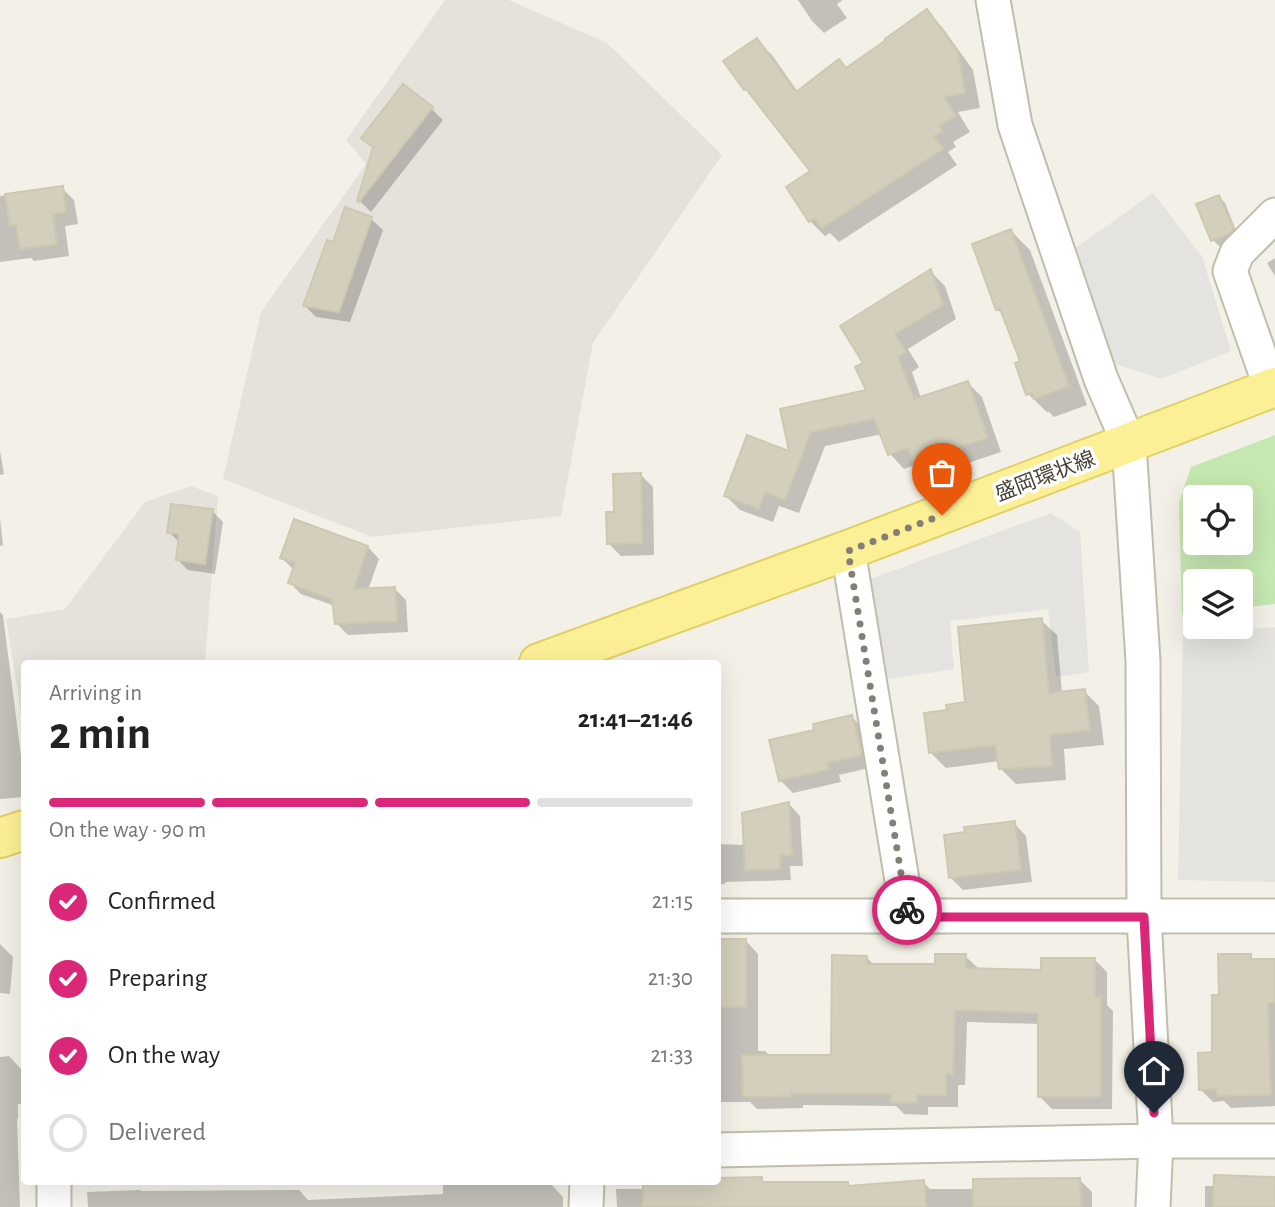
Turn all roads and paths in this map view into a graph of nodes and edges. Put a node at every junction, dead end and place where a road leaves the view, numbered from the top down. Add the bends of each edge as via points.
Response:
1 (993, 0) edge
2 (1275, 215) edge
3 (1273, 387) edge
4 (1129, 444) junction
5 (848, 551) junction
6 (546, 660) edge
7 (21, 831) edge
8 (0, 838) edge
9 (721, 916) edge
10 (1275, 916) edge
11 (908, 917) junction
12 (1144, 917) junction
13 (1156, 1141) junction
14 (1275, 1141) edge
15 (721, 1150) edge
16 (54, 1185) edge
17 (587, 1185) edge
18 (54, 1207) edge
19 (586, 1207) edge
20 (1153, 1207) edge

1 - 4 street via 1015,125 1101,379
2 - 3 street via 1237,253 1230,271
3 - 4 main road, 盛岡環状線
4 - 5 main road, 盛岡環状線
4 - 12 street via 1143,661
5 - 6 main road, 盛岡環状線
5 - 11 street
7 - 8 main road
9 - 11 street
10 - 12 street
11 - 12 street
12 - 13 street
13 - 14 street
13 - 15 street
13 - 20 street
16 - 18 street
17 - 19 street

